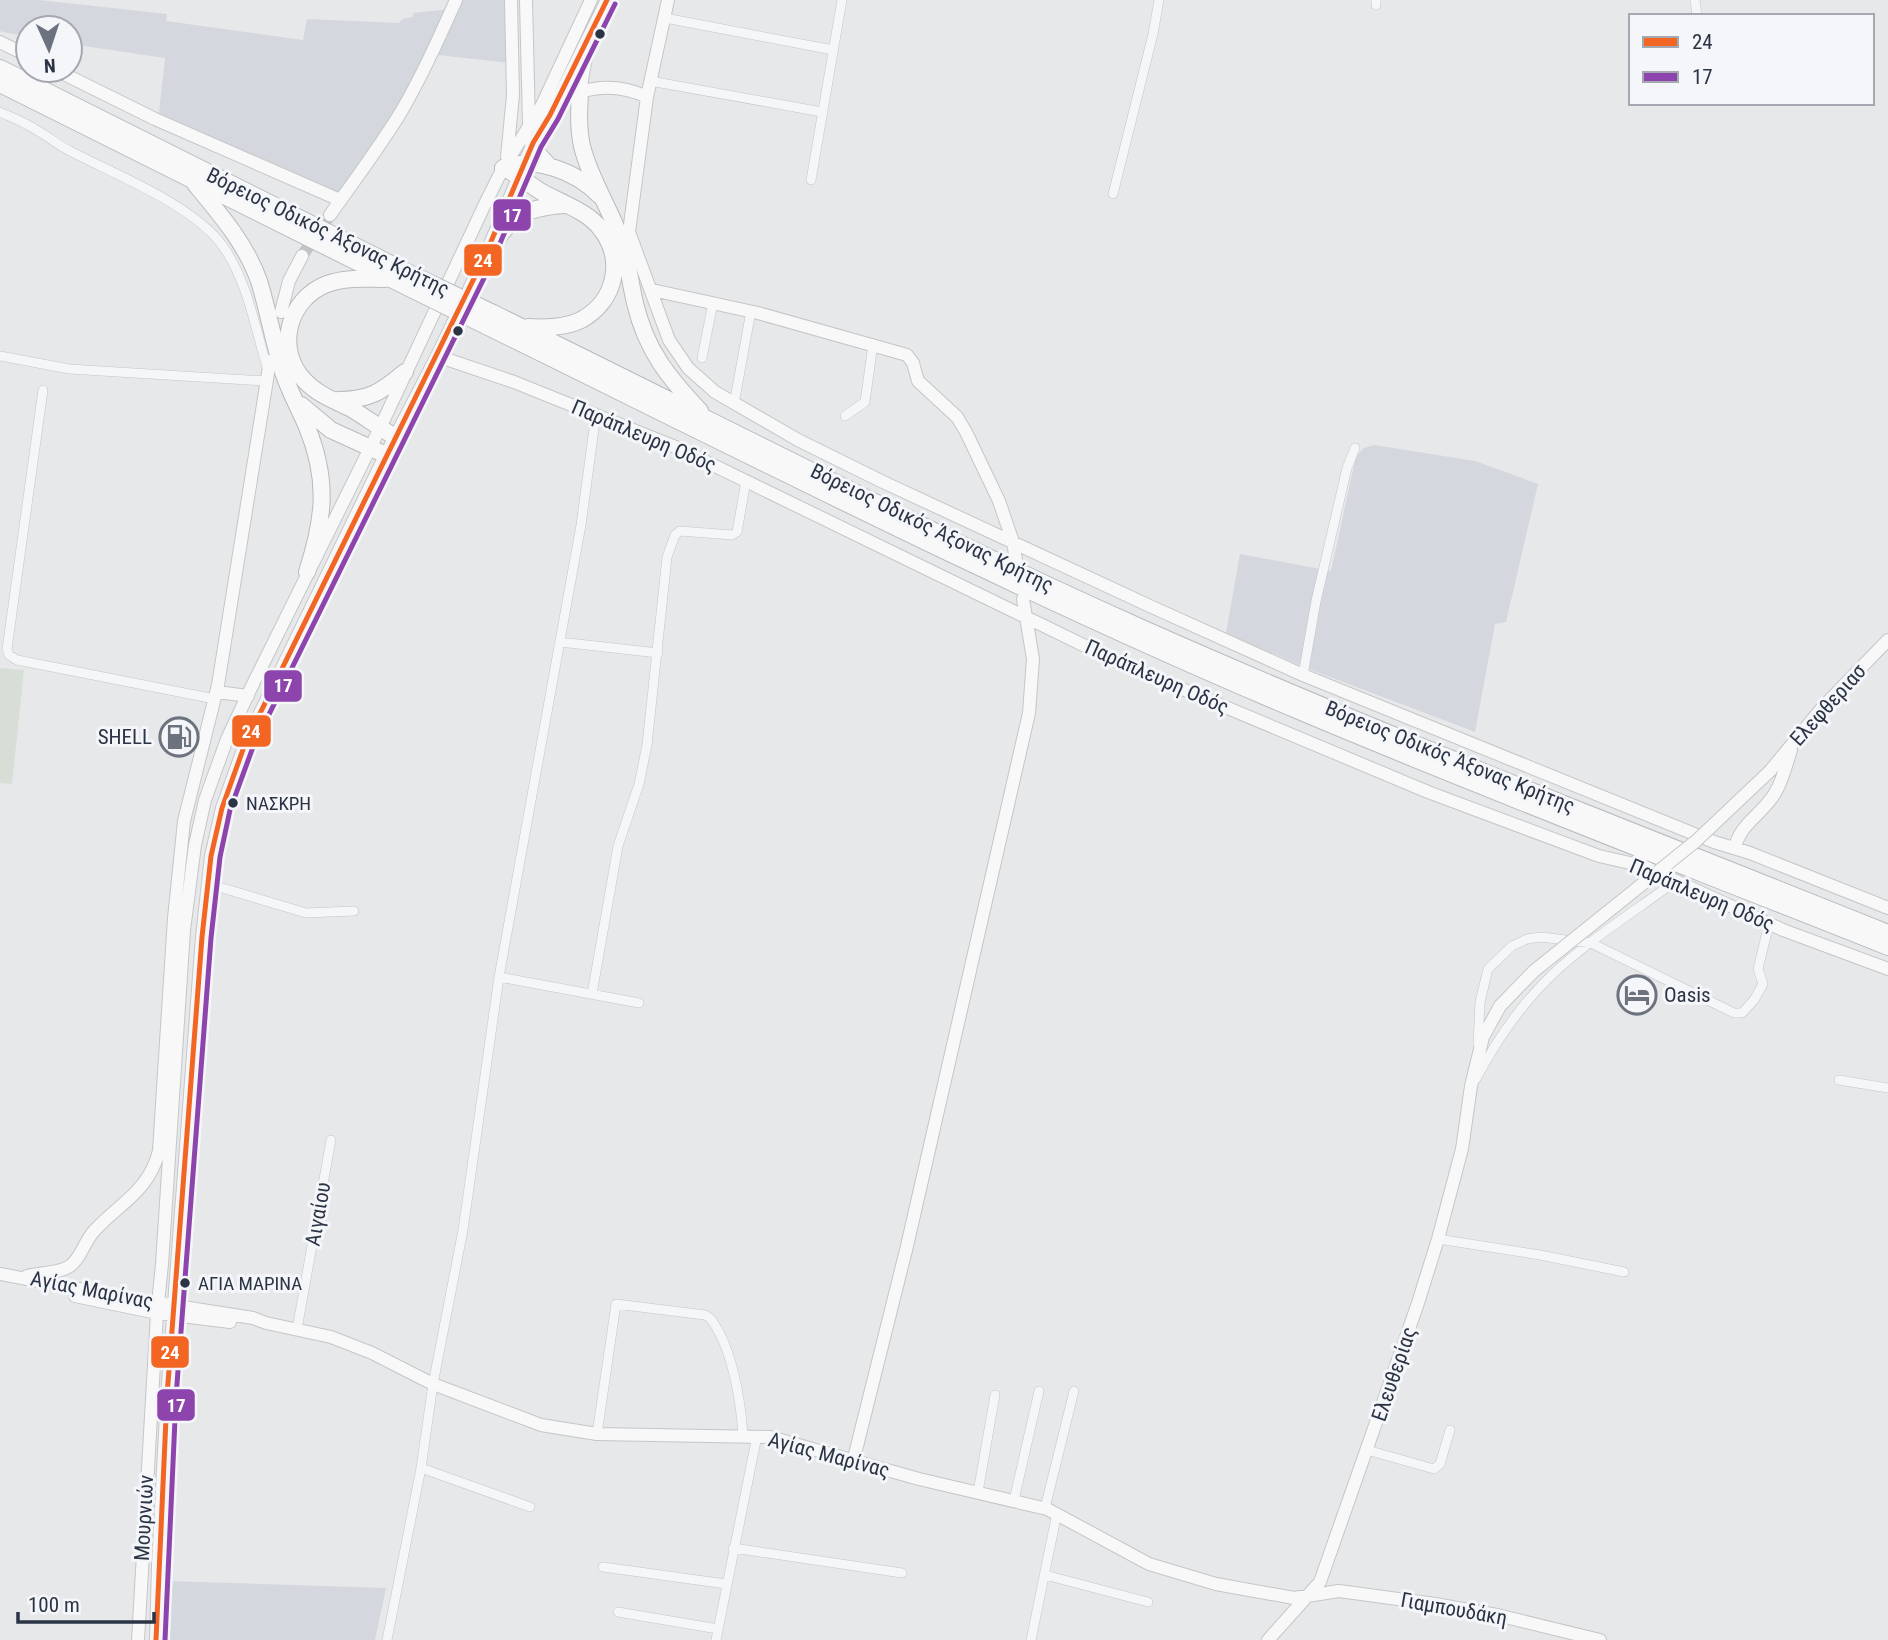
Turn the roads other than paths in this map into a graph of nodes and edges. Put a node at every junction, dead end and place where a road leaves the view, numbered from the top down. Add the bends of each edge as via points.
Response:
1 (456, 0) edge
2 (511, 0) edge
3 (526, 0) edge
4 (591, 0) edge
5 (607, 0) edge
6 (668, 0) edge
7 (842, 0) edge
8 (1159, 0) edge
9 (665, 18) junction
10 (590, 37) junction
11 (833, 50) junction
12 (0, 68) edge
13 (650, 81) junction
14 (0, 84) edge
15 (84, 84) edge
16 (580, 92) junction
17 (647, 97) junction
18 (822, 112) junction
19 (0, 113) edge
20 (531, 135) junction
21 (550, 167) junction
22 (515, 169) junction
23 (191, 180) junction
24 (811, 180) dead end
25 (1112, 194) dead end
26 (340, 200) junction
27 (604, 200) junction
28 (565, 205) junction
29 (330, 215) tunnel mouth
30 (302, 256) tunnel mouth
31 (484, 258) junction
32 (393, 280) junction
33 (414, 283) junction
34 (652, 290) junction
35 (713, 303) junction
36 (751, 311) junction
37 (281, 312) dead end
38 (489, 319) junction
39 (522, 327) junction
40 (873, 344) junction
41 (0, 356) edge
42 (437, 356) junction
43 (702, 358) dead end
44 (268, 371) junction
45 (405, 372) junction
46 (43, 390) dead end
47 (292, 392) junction
48 (332, 400) junction
49 (734, 404) junction
50 (596, 414) junction
51 (845, 416) dead end
52 (709, 421) junction
53 (380, 428) junction
54 (395, 437) junction
55 (1354, 447) dead end
56 (370, 448) junction
57 (386, 455) junction
58 (746, 481) junction
59 (1013, 542) junction
60 (1016, 560) dead end
61 (307, 572) junction
62 (1023, 599) dead end
63 (1026, 616) junction
64 (1888, 640) edge
65 (560, 642) junction
66 (658, 653) junction
67 (1303, 675) junction
68 (216, 695) junction
69 (248, 695) junction
70 (1793, 745) junction
71 (1735, 848) junction
72 (1677, 880) junction
73 (207, 886) junction
74 (1888, 908) edge
75 (354, 911) dead end
76 (1769, 924) junction
77 (1888, 933) edge
78 (1591, 943) junction
79 (1888, 947) edge
80 (1888, 969) edge
81 (1534, 971) joint
82 (499, 977) junction
83 (593, 994) junction
84 (639, 1003) dead end
85 (1478, 1055) junction
86 (1839, 1080) dead end
87 (1471, 1088) junction
88 (1888, 1088) edge
89 (331, 1140) dead end
90 (1438, 1239) junction
91 (1624, 1272) dead end
92 (0, 1276) edge
93 (177, 1276) junction
94 (24, 1277) junction
95 (160, 1278) junction
96 (132, 1304) junction
97 (157, 1308) junction
98 (174, 1310) junction
99 (203, 1314) junction
100 (297, 1329) junction
101 (155, 1340) junction
102 (171, 1342) junction
103 (433, 1384) junction
104 (1038, 1391) dead end
105 (1074, 1391) dead end
106 (995, 1395) dead end
107 (1450, 1430) dead end
108 (597, 1434) junction
109 (750, 1436) junction
110 (1367, 1450) junction
111 (853, 1462) junction
112 (421, 1468) junction
113 (978, 1492) junction
114 (1014, 1500) junction
115 (530, 1507) dead end
116 (1051, 1511) junction
117 (733, 1548) junction
118 (603, 1567) dead end
119 (902, 1573) dead end
120 (1045, 1575) junction
121 (726, 1584) junction
122 (1307, 1597) junction
123 (1148, 1602) dead end
124 (618, 1612) dead end
125 (718, 1629) junction
126 (138, 1640) edge
127 (156, 1640) edge
128 (387, 1640) edge
129 (716, 1640) edge
130 (1031, 1640) edge
131 (1268, 1640) edge
132 (1600, 1640) edge

1 - 26 street via 401,113
2 - 22 street via 513,95 508,153
3 - 20 street
4 - 20 street, Μουρνιών
5 - 10 street, Μουρνιών
6 - 9 street
7 - 11 street
8 - 25 street
9 - 11 street
9 - 13 street
10 - 16 street
10 - 20 street, Μουρνιών
11 - 18 street
12 - 33 highway, Βόρειος Οδικός Άξονας Κρήτης
13 - 17 street
13 - 18 street
14 - 23 highway, Βόρειος Οδικός Άξονας Κρήτης
15 - 26 street
16 - 17 street via 620,88
16 - 27 highway via 582,146
17 - 34 street via 629,223 631,240
18 - 24 street
19 - 44 street via 201,223 223,246 241,282
20 - 21 highway
20 - 22 street, Μουρνιών
20 - 22 street, Μουρνιών
21 - 22 highway
21 - 27 highway via 585,183
22 - 28 highway
22 - 31 street, Μουρνιών
22 - 45 street, Μουρνιών
23 - 32 highway, Βόρειος Οδικός Άξονας Κρήτης
23 - 47 highway via 233,232 252,266
26 - 29 street
27 - 52 highway via 622,244 644,334 672,381
28 - 31 highway via 516,216
28 - 39 highway via 599,225 609,241 612,285 603,303 579,321
30 - 37 street
31 - 42 street, Μουρνιών
32 - 33 highway, Βόρειος Οδικός Άξονας Κρήτης
32 - 48 highway via 341,279 315,290 296,308 288,337 292,362 304,381
33 - 38 highway, Βόρειος Οδικός Άξονας Κρήτης, bridge
34 - 35 street
34 - 49 street via 677,355 698,378
35 - 36 street
35 - 43 street
36 - 40 street
36 - 49 street
38 - 39 highway, Βόρειος Οδικός Άξονας Κρήτης
38 - 79 highway, Βόρειος Οδικός Άξονας Κρήτης via 934,547 1134,639 1294,709
39 - 52 highway, Βόρειος Οδικός Άξονας Κρήτης
40 - 51 street via 865,402
40 - 59 street via 911,358 922,386 957,417 999,501
41 - 44 street via 80,370
42 - 50 street, Παράπλευρη Οδός
42 - 54 street, Μουρνιών
44 - 68 street
45 - 48 highway via 364,399
45 - 53 street, Μουρνιών
46 - 68 street via 9,655
47 - 56 highway via 331,430
47 - 61 highway via 318,457 323,491
48 - 53 highway
49 - 59 street via 881,481
50 - 58 street, Παράπλευρη Οδός
50 - 65 street
52 - 77 highway, Βόρειος Οδικός Άξονας Κρήτης via 941,535 1250,675
53 - 54 highway
53 - 56 street, Μουρνιών
54 - 57 street, Μουρνιών
55 - 67 street
56 - 57 highway
56 - 61 street, Μουρνιών
57 - 73 street, Μουρνιών via 245,744 222,808
58 - 63 street, Παράπλευρη Οδός
58 - 66 street via 737,531 732,535 687,530 675,535 667,557
59 - 60 street
59 - 67 street
61 - 69 street, Μουρνιών
62 - 63 street
63 - 72 street, Παράπλευρη Οδός via 1118,662 1428,792
63 - 111 street via 1033,659 1029,713 908,1246
64 - 70 street, Ελεφθεριασ
65 - 66 street
65 - 82 street
66 - 83 street via 644,764 618,846
67 - 71 street
68 - 69 street
68 - 94 street via 184,821 156,1163 144,1185 94,1231 72,1264
69 - 95 street, Μουρνιών via 205,800 195,845 184,930
70 - 71 street via 1776,793 1741,829
70 - 81 street, Ελεφθεριασ, bridge via 1696,841
71 - 74 street
72 - 76 street, Παράπλευρη Οδός
72 - 78 street
73 - 75 street via 306,913
73 - 93 street, Μουρνιών
76 - 78 street via 1758,969 1763,984 1742,1013
76 - 80 street, Παράπλευρη Οδός
78 - 85 street via 1534,938 1512,946 1495,961 1480,1002
78 - 87 street via 1515,1015
81 - 85 street, Ελευθερίας via 1500,1006
82 - 83 street
82 - 103 street via 463,1230
83 - 84 street
85 - 87 street, Ελευθερίας
86 - 88 street
87 - 90 street, Ελευθερίας via 1462,1149
89 - 100 street, Αιγαίου
90 - 91 street
90 - 110 street, Ελευθερίας
92 - 94 street, Αγίας Μαρίνας
92 - 96 street, Αγίας Μαρίνας
93 - 98 street, Μουρνιών
93 - 99 street via 186,1300
94 - 96 street, Αγίας Μαρίνας
95 - 96 street via 150,1293
95 - 97 street, Μουρνιών
96 - 97 street, Αγίας Μαρίνας
96 - 101 street via 148,1321
97 - 98 street, Αγίας Μαρίνας
97 - 101 street, Μουρνιών
98 - 99 street, Αγίας Μαρίνας
98 - 102 street, Μουρνιών
99 - 100 street, Αγίας Μαρίνας via 253,1318
99 - 102 street via 182,1327
100 - 103 street, Αγίας Μαρίνας via 372,1353
101 - 126 street, Μουρνιών
102 - 127 street, Μουρνιών
103 - 108 street, Αγίας Μαρίνας via 524,1420
103 - 112 street
104 - 114 street
105 - 116 street
106 - 113 street
107 - 110 street via 1440,1464 1434,1469
108 - 109 street, Αγίας Μαρίνας
108 - 109 street via 616,1304 710,1318 728,1356
109 - 111 street, Αγίας Μαρίνας
109 - 117 street
110 - 122 street, Ελευθερίας via 1320,1582
111 - 113 street, Αγίας Μαρίνας
112 - 115 street
112 - 128 street
113 - 114 street, Αγίας Μαρίνας
114 - 116 street, Αγίας Μαρίνας
116 - 120 street
116 - 122 street, Αγίας Μαρίνας via 1165,1570 1216,1584
117 - 119 street
117 - 121 street
118 - 121 street
120 - 123 street
120 - 130 street
121 - 125 street
122 - 131 street, Ελευθερίας
122 - 132 street, Γιαμπουδάκη via 1339,1591 1435,1604
124 - 125 street
125 - 129 street

